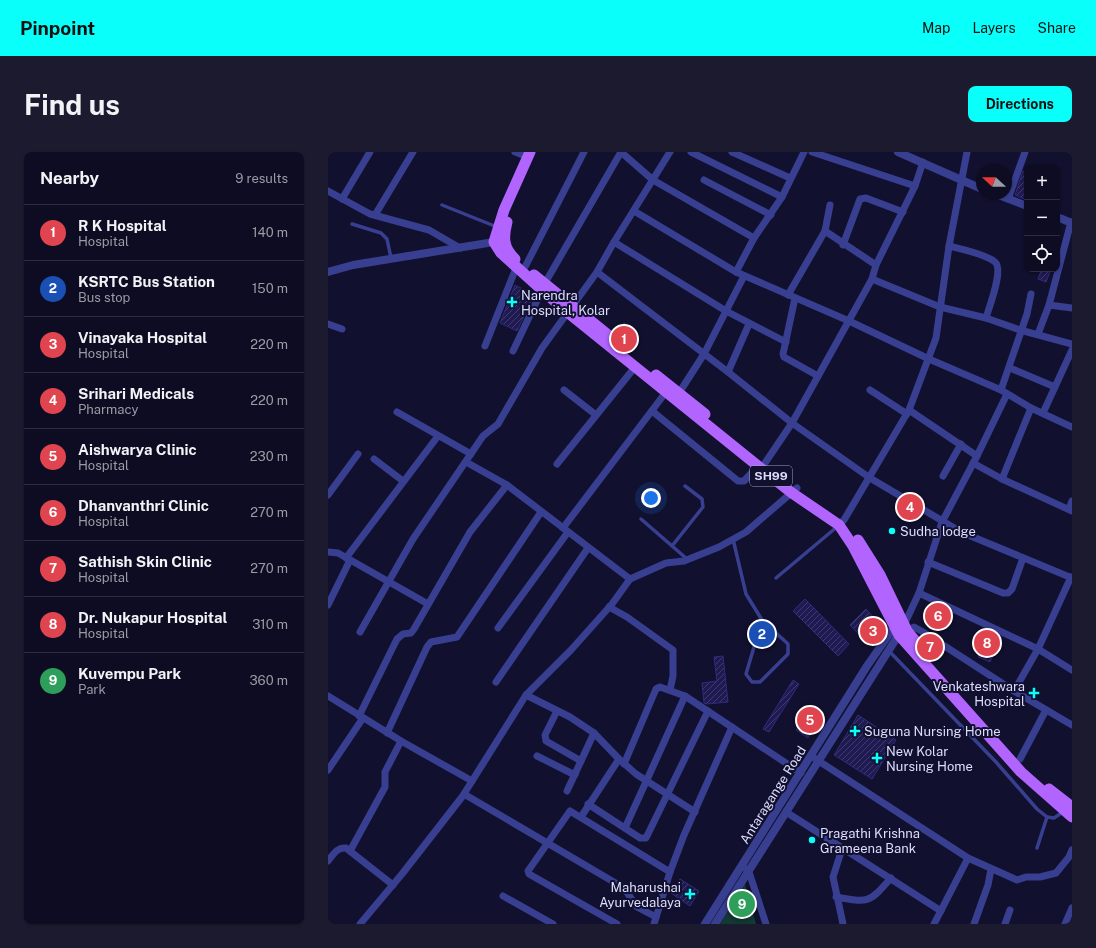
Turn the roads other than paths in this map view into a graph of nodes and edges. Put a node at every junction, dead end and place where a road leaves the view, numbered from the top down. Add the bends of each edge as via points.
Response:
1 (370, 152) edge
2 (412, 152) edge
3 (515, 152) edge
4 (538, 152) edge
5 (584, 152) edge
6 (621, 152) edge
7 (670, 152) edge
8 (691, 152) edge
9 (732, 152) edge
10 (804, 152) edge
11 (812, 152) edge
12 (898, 152) edge
13 (967, 152) edge
14 (1025, 152) edge
15 (529, 154) edge
16 (923, 162) junction
17 (790, 178) junction
18 (653, 180) junction
19 (704, 180) dead end
20 (962, 181) junction
21 (915, 186) junction
22 (976, 187) edge
23 (1012, 188) edge
24 (328, 191) edge
25 (782, 197) junction
26 (342, 199) junction
27 (1011, 200) edge
28 (442, 205) dead end
29 (830, 205) dead end
30 (1024, 205) edge
31 (634, 211) junction
32 (903, 212) junction
33 (375, 215) junction
34 (771, 215) junction
35 (1060, 218) edge
36 (1071, 222) edge
37 (352, 224) dead end
38 (498, 227) junction
39 (825, 231) junction
40 (754, 238) junction
41 (494, 242) junction
42 (614, 242) junction
43 (844, 245) junction
44 (949, 246) junction
45 (460, 248) junction
46 (391, 259) junction
47 (876, 265) junction
48 (520, 268) junction
49 (328, 272) edge
50 (597, 272) junction
51 (736, 272) junction
52 (744, 276) junction
53 (872, 279) junction
54 (544, 287) junction
55 (1031, 294) dead end
56 (792, 296) junction
57 (1049, 305) junction
58 (940, 307) junction
59 (1072, 308) edge
60 (571, 309) junction
61 (726, 311) junction
62 (986, 318) junction
63 (849, 321) junction
64 (328, 324) edge
65 (749, 324) junction
66 (342, 329) dead end
67 (1020, 330) junction
68 (1038, 334) junction
69 (786, 342) junction
70 (1072, 344) edge
71 (485, 346) dead end
72 (513, 350) dead end
73 (1072, 350) edge
74 (704, 354) junction
75 (928, 359) junction
76 (635, 367) junction
77 (1010, 368) junction
78 (728, 372) junction
79 (818, 376) junction
80 (1055, 387) junction
81 (564, 390) dead end
82 (870, 390) dead end
83 (666, 392) junction
84 (1004, 392) junction
85 (679, 393) junction
86 (1031, 408) junction
87 (652, 411) junction
88 (397, 412) dead end
89 (908, 412) junction
90 (1042, 413) junction
91 (596, 415) junction
92 (792, 423) junction
93 (1072, 427) edge
94 (438, 436) junction
95 (961, 444) junction
96 (358, 454) dead end
97 (471, 454) junction
98 (977, 456) junction
99 (374, 459) dead end
100 (466, 462) junction
101 (973, 463) junction
102 (557, 464) dead end
103 (761, 465) junction
104 (943, 476) dead end
105 (870, 478) junction
106 (1002, 479) junction
107 (403, 481) junction
108 (507, 485) junction
109 (685, 486) dead end
110 (794, 491) junction
111 (328, 495) edge
112 (1072, 501) edge
113 (1070, 510) edge
114 (541, 512) junction
115 (640, 519) dead end
116 (842, 522) junction
117 (942, 522) junction
118 (565, 530) junction
119 (733, 539) junction
120 (672, 546) junction
121 (328, 547) edge
122 (588, 548) junction
123 (328, 552) edge
124 (338, 553) junction
125 (1023, 558) junction
126 (348, 559) junction
127 (688, 560) junction
128 (928, 562) junction
129 (1072, 577) edge
130 (776, 578) dead end
131 (630, 579) junction
132 (388, 580) junction
133 (918, 593) junction
134 (428, 604) junction
135 (328, 605) edge
136 (609, 607) junction
137 (762, 620) junction
138 (902, 625) junction
139 (498, 628) dead end
140 (360, 632) dead end
141 (1038, 649) junction
142 (889, 651) junction
143 (1072, 670) edge
144 (496, 682) dead end
145 (670, 690) junction
146 (1014, 691) junction
147 (526, 695) junction
148 (328, 696) edge
149 (685, 696) junction
150 (1046, 710) junction
151 (557, 711) junction
152 (708, 712) junction
153 (361, 717) junction
154 (1071, 723) edge
155 (732, 727) junction
156 (387, 732) junction
157 (594, 734) junction
158 (401, 741) junction
159 (537, 756) dead end
160 (814, 758) junction
161 (1020, 759) junction
162 (582, 761) junction
163 (621, 762) junction
164 (328, 770) edge
165 (801, 773) junction
166 (575, 776) junction
167 (472, 781) junction
168 (647, 781) junction
169 (567, 791) dead end
170 (464, 794) junction
171 (668, 795) junction
172 (588, 804) junction
173 (695, 812) junction
174 (786, 812) junction
175 (1069, 812) edge
176 (581, 817) junction
177 (1047, 817) junction
178 (625, 828) junction
179 (547, 843) junction
180 (1037, 848) dead end
181 (842, 849) junction
182 (1072, 850) edge
183 (350, 851) junction
184 (968, 858) junction
185 (328, 861) edge
186 (746, 869) junction
187 (991, 869) junction
188 (670, 872) junction
189 (891, 878) junction
190 (393, 885) junction
191 (503, 896) dead end
192 (836, 897) junction
193 (1072, 908) edge
194 (1010, 910) dead end
195 (941, 911) junction
196 (656, 916) junction
197 (360, 924) edge
198 (553, 924) edge
199 (617, 924) edge
200 (654, 924) edge
201 (705, 924) edge
202 (715, 924) edge
203 (766, 924) edge
204 (843, 924) edge
205 (934, 924) edge
206 (974, 924) edge
207 (1005, 924) edge
208 (1065, 924) edge

1 - 26 street
2 - 33 street
3 - 15 street
4 - 48 main road, SH99 via 508,218 504,235 508,252
5 - 48 street
6 - 18 street
6 - 54 street
7 - 18 street
8 - 25 street
9 - 17 street
10 - 17 street
11 - 21 street
12 - 16 street
13 - 20 street
14 - 23 street
15 - 38 main road
16 - 20 street
16 - 21 street
17 - 25 street
18 - 31 street
18 - 40 street
19 - 34 street
20 - 22 street
20 - 44 street
21 - 32 street
24 - 26 street
25 - 34 street
26 - 33 street
27 - 30 street
28 - 38 lane
29 - 39 street
31 - 42 street
31 - 51 street
32 - 43 street via 860,198
32 - 47 street
33 - 45 street via 429,230
34 - 40 street
35 - 36 street
36 - 57 street
37 - 46 lane via 381,233 387,239
38 - 41 main road
39 - 43 street
39 - 56 street
40 - 51 street
41 - 45 street
41 - 48 main road, SH99 via 500,253
42 - 50 street
42 - 61 street
43 - 47 street
44 - 58 street
44 - 62 street via 986,257 995,261 998,266 998,276
45 - 46 street
46 - 49 street
47 - 53 street
48 - 54 main road, SH99
48 - 71 street
50 - 60 street
50 - 74 street
51 - 52 street
52 - 56 street
52 - 61 street
53 - 58 street
53 - 63 street
54 - 60 main road, SH99
54 - 72 street
55 - 67 street via 1027,314
56 - 63 street
56 - 69 street
57 - 59 street
57 - 68 street
58 - 62 street
58 - 75 street via 936,338
60 - 76 main road, SH99
60 - 85 main road, SH99
60 - 97 street via 542,348 498,424 483,436
61 - 65 street
61 - 74 street
62 - 67 street
63 - 75 street
63 - 79 street
64 - 66 street
65 - 69 street
65 - 78 street
67 - 68 street
67 - 77 street
68 - 70 street
69 - 79 street via 784,357
73 - 80 street
74 - 78 street
74 - 85 street
75 - 84 street
75 - 89 street
76 - 83 main road, SH99
76 - 91 street
77 - 80 street
77 - 84 street
78 - 92 street
79 - 92 street
80 - 90 street
81 - 91 street
82 - 89 street
83 - 87 street
83 - 103 main road, SH99
84 - 86 street
84 - 98 street
85 - 103 main road, SH99
86 - 90 street
86 - 106 street
87 - 103 street via 738,482
87 - 118 street
88 - 94 street
89 - 95 street
89 - 105 street
90 - 93 street
91 - 102 street
92 - 103 street
92 - 105 street
94 - 97 street
94 - 107 street
95 - 98 street
95 - 104 street
96 - 111 street
97 - 100 street
98 - 101 street
99 - 107 street
100 - 108 street
100 - 132 street
101 - 106 street
101 - 117 street
103 - 110 main road, SH99
105 - 116 street
105 - 117 street
106 - 113 street
107 - 126 street
108 - 114 street
108 - 134 street via 470,532
109 - 120 lane via 702,500 703,507
110 - 116 main road, SH99
110 - 119 street via 746,532
112 - 113 street
114 - 118 street
114 - 156 street via 457,637 431,642 427,647
115 - 120 lane
116 - 130 lane
116 - 138 main road, SH99 via 853,546
117 - 125 street
117 - 128 street
118 - 122 street
118 - 139 street
119 - 127 street
119 - 137 lane via 746,594
120 - 127 lane
121 - 124 street
122 - 131 street
122 - 144 street
123 - 124 street
124 - 126 street
125 - 128 street via 1012,589 1003,593
125 - 129 street
126 - 132 street
126 - 135 street
127 - 131 street via 666,563
128 - 133 street
129 - 141 street
131 - 136 street
132 - 134 street
132 - 140 street
133 - 138 street
133 - 141 street
134 - 153 street via 411,633 403,634 397,639
136 - 145 street via 673,650
136 - 147 street
137 - 137 lane via 788,644 788,654 760,682 752,682 746,674
138 - 142 street, Antaragange Road
138 - 146 street via 923,632
138 - 160 street, Antaragange Road
138 - 161 main road, SH99
138 - 175 main road, SH99 via 1021,772
141 - 143 street
141 - 146 street
142 - 160 street, Antaragange Road
142 - 177 lane
145 - 149 street
145 - 163 street via 660,687 656,690
146 - 150 street
147 - 151 street
147 - 167 street
148 - 153 street
149 - 152 street
149 - 168 street
150 - 154 street
150 - 161 street
151 - 157 street
151 - 162 street via 546,735 546,741
152 - 155 street
152 - 171 street
153 - 156 street
153 - 164 street
155 - 165 street
155 - 173 street
156 - 158 street
157 - 162 street
157 - 163 street
158 - 167 street
158 - 183 street via 385,772 385,787
159 - 166 street
160 - 165 street, Antaragange Road
160 - 174 street, Antaragange Road
160 - 184 street
161 - 175 main road, SH99
162 - 166 street
163 - 168 street
163 - 172 street
165 - 186 street, Antaragange Road
166 - 169 street
167 - 170 street
168 - 171 street
168 - 178 street
170 - 179 street
170 - 190 street
171 - 173 street
171 - 178 street via 646,838 640,838
172 - 176 street
172 - 178 street
173 - 188 street
174 - 181 street
174 - 186 street, Antaragange Road
175 - 177 lane via 1054,818
176 - 179 street via 570,811
176 - 188 street
177 - 180 lane
179 - 196 street via 624,888 638,907
179 - 199 street via 530,866 529,874
181 - 189 street
181 - 192 street via 833,876
182 - 187 street via 1056,873 1040,877 1017,880
183 - 185 street via 341,848
183 - 190 street
184 - 187 street
184 - 195 street
186 - 201 street, Antaragange Road
186 - 202 street, Antaragange Road
186 - 203 street
187 - 206 street via 988,886
188 - 196 street
189 - 192 street via 872,899 862,902
189 - 195 street
190 - 197 street
191 - 198 street
192 - 204 street
193 - 208 street
194 - 207 street
195 - 205 street
196 - 200 street

